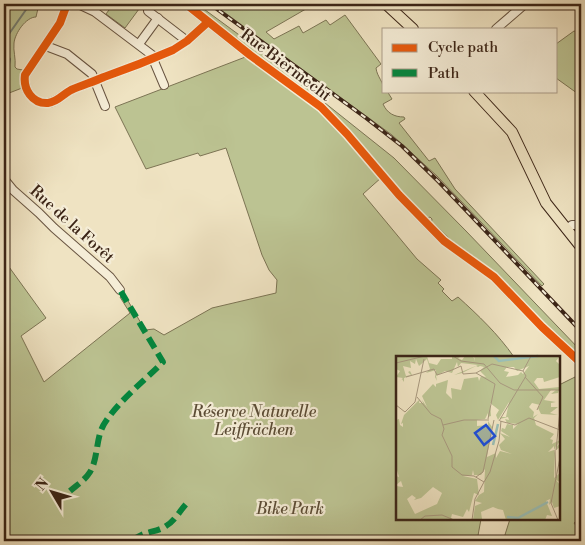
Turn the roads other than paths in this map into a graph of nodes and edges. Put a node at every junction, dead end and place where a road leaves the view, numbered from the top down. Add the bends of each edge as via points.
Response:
1 (67, 4) edge
2 (80, 4) edge
3 (149, 4) edge
4 (186, 4) edge
5 (386, 4) edge
6 (525, 4) edge
7 (158, 18) junction
8 (208, 22) junction
9 (411, 28) edge
10 (497, 28) edge
11 (187, 41) junction
12 (138, 44) junction
13 (46, 46) junction
14 (155, 58) junction
15 (95, 81) junction
16 (164, 85) dead end
17 (475, 92) edge
18 (105, 106) dead end
19 (4, 179) edge
20 (581, 225) edge
21 (566, 229) junction
22 (581, 247) edge
23 (120, 290) dead end
24 (581, 363) edge

1 - 13 street
2 - 12 street
3 - 7 street via 148,11
4 - 8 street, Rue Biermecht
5 - 9 main road
6 - 10 street
7 - 11 street
7 - 12 street
8 - 11 street
8 - 24 street, Rue Biermecht via 321,107 444,241 502,285
11 - 14 street
12 - 14 street
13 - 15 street via 67,54 92,74
13 - 15 street via 25,75 25,86 34,100 50,103 70,90
14 - 15 street
14 - 16 street
15 - 18 street
17 - 21 main road via 512,132 543,196
19 - 23 street, Rue de la Forêt
20 - 21 street
21 - 22 main road

